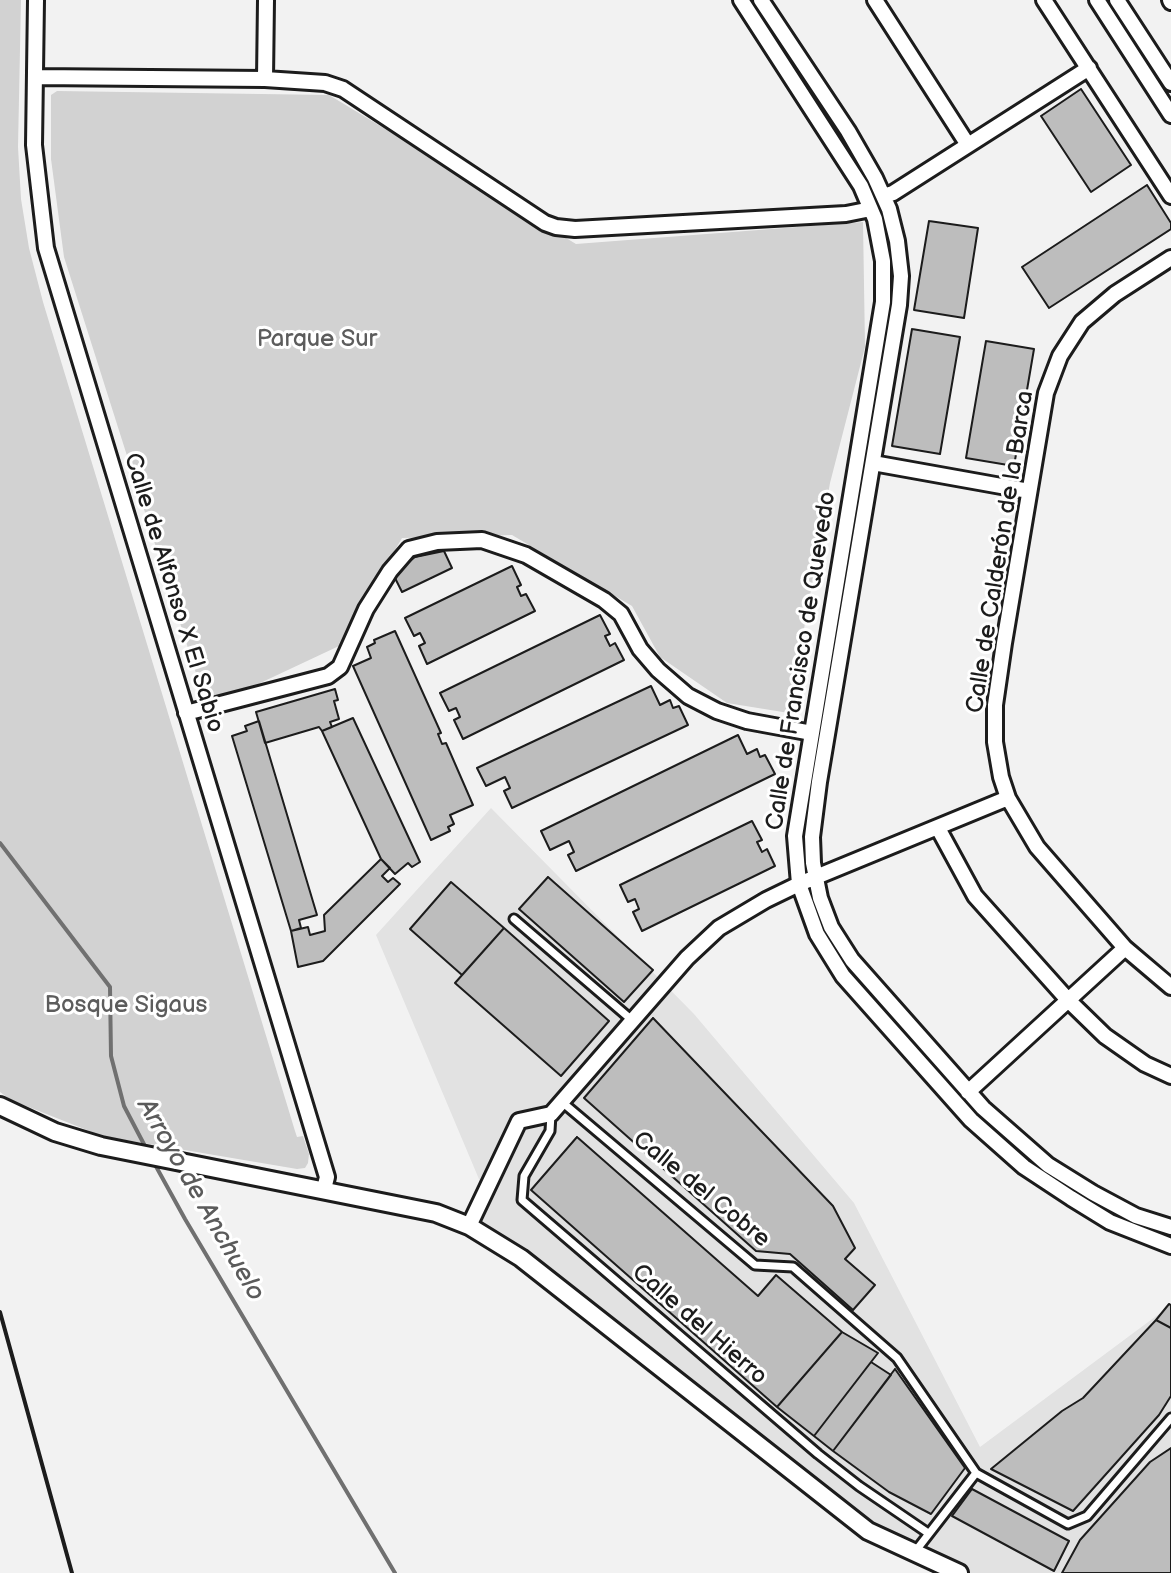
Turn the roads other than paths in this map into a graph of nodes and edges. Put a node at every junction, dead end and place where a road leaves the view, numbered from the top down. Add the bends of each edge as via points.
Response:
1 (36, 0) edge
2 (266, 0) edge
3 (741, 0) edge
4 (761, 0) edge
5 (875, 0) edge
6 (1044, 0) edge
7 (1097, 0) edge
8 (1117, 0) edge
9 (1089, 68) junction
10 (35, 77) junction
11 (265, 79) junction
12 (1171, 83) edge
13 (1171, 115) edge
14 (968, 145) junction
15 (884, 196) junction
16 (1171, 196) edge
17 (871, 209) junction
18 (1171, 258) edge
19 (873, 463) junction
20 (1029, 491) junction
21 (186, 713) junction
22 (812, 733) junction
23 (1008, 798) junction
24 (938, 828) junction
25 (816, 878) junction
26 (799, 884) junction
27 (514, 919) dead end
28 (1125, 948) junction
29 (1171, 987) edge
30 (1068, 1000) junction
31 (633, 1021) junction
32 (1171, 1076) edge
33 (968, 1092) junction
34 (562, 1102) junction
35 (0, 1106) edge
36 (551, 1114) junction
37 (324, 1189) junction
38 (469, 1226) junction
39 (1171, 1227) edge
40 (1171, 1246) edge
41 (1171, 1418) edge
42 (1168, 1429) edge
43 (976, 1473) junction
44 (928, 1533) junction
45 (914, 1553) junction
46 (959, 1573) edge

1 - 10 street, Calle de Alfonso X El Sabio
2 - 11 street
3 - 17 street, Calle de Francisco de Quevedo
4 - 15 street, Calle de Francisco de Quevedo via 848,131
5 - 14 street
6 - 9 street
7 - 13 street
8 - 12 street
9 - 14 street
9 - 16 street
10 - 11 street
10 - 21 street, Calle de Alfonso X El Sabio via 34,145 46,248
11 - 17 street via 343,89 556,227
14 - 15 street
15 - 19 street, Calle de Francisco de Quevedo via 901,276
17 - 22 street, Calle de Francisco de Quevedo via 883,261 883,302
18 - 20 street, Calle de Calderón de la Barca via 1093,312 1060,356 1046,393
19 - 20 street
19 - 25 street, Calle de Francisco de Quevedo via 819,782 812,837
20 - 23 street, Calle de Calderón de la Barca via 995,705 995,742
21 - 22 street via 328,676 340,667 366,609 409,549 482,540 526,555 604,600 621,614 658,670 688,696 747,721
21 - 37 street, Calle de Alfonso X El Sabio via 327,1177
22 - 26 street, Calle de Francisco de Quevedo via 795,836
23 - 24 street
23 - 28 street, Calle de Calderón de la Barca via 1037,847
24 - 25 street
24 - 30 street via 975,896
25 - 26 street
25 - 33 street, Calle de Francisco de Quevedo via 831,927 852,960
26 - 31 street via 719,928
26 - 40 street, Calle de Francisco de Quevedo via 817,934 843,976 971,1120 1024,1167 1071,1198 1110,1222
27 - 31 lane
28 - 29 street, Calle de Calderón de la Barca
28 - 30 street
30 - 32 street via 1105,1036
30 - 33 street
31 - 34 street
33 - 39 street, Calle de Francisco de Quevedo via 1048,1165 1136,1216
34 - 36 street
34 - 43 lane, Calle del Cobre via 755,1265 793,1267 864,1328 897,1358
35 - 37 street via 55,1132 125,1152
36 - 38 street via 519,1121
36 - 44 lane, Calle del Hierro via 550,1131 524,1176 522,1200 818,1454
37 - 38 street via 436,1213
38 - 45 street via 521,1258 835,1507 868,1531
41 - 42 lane
42 - 43 lane via 1087,1516 1068,1524
43 - 44 lane
44 - 45 lane
45 - 46 street

